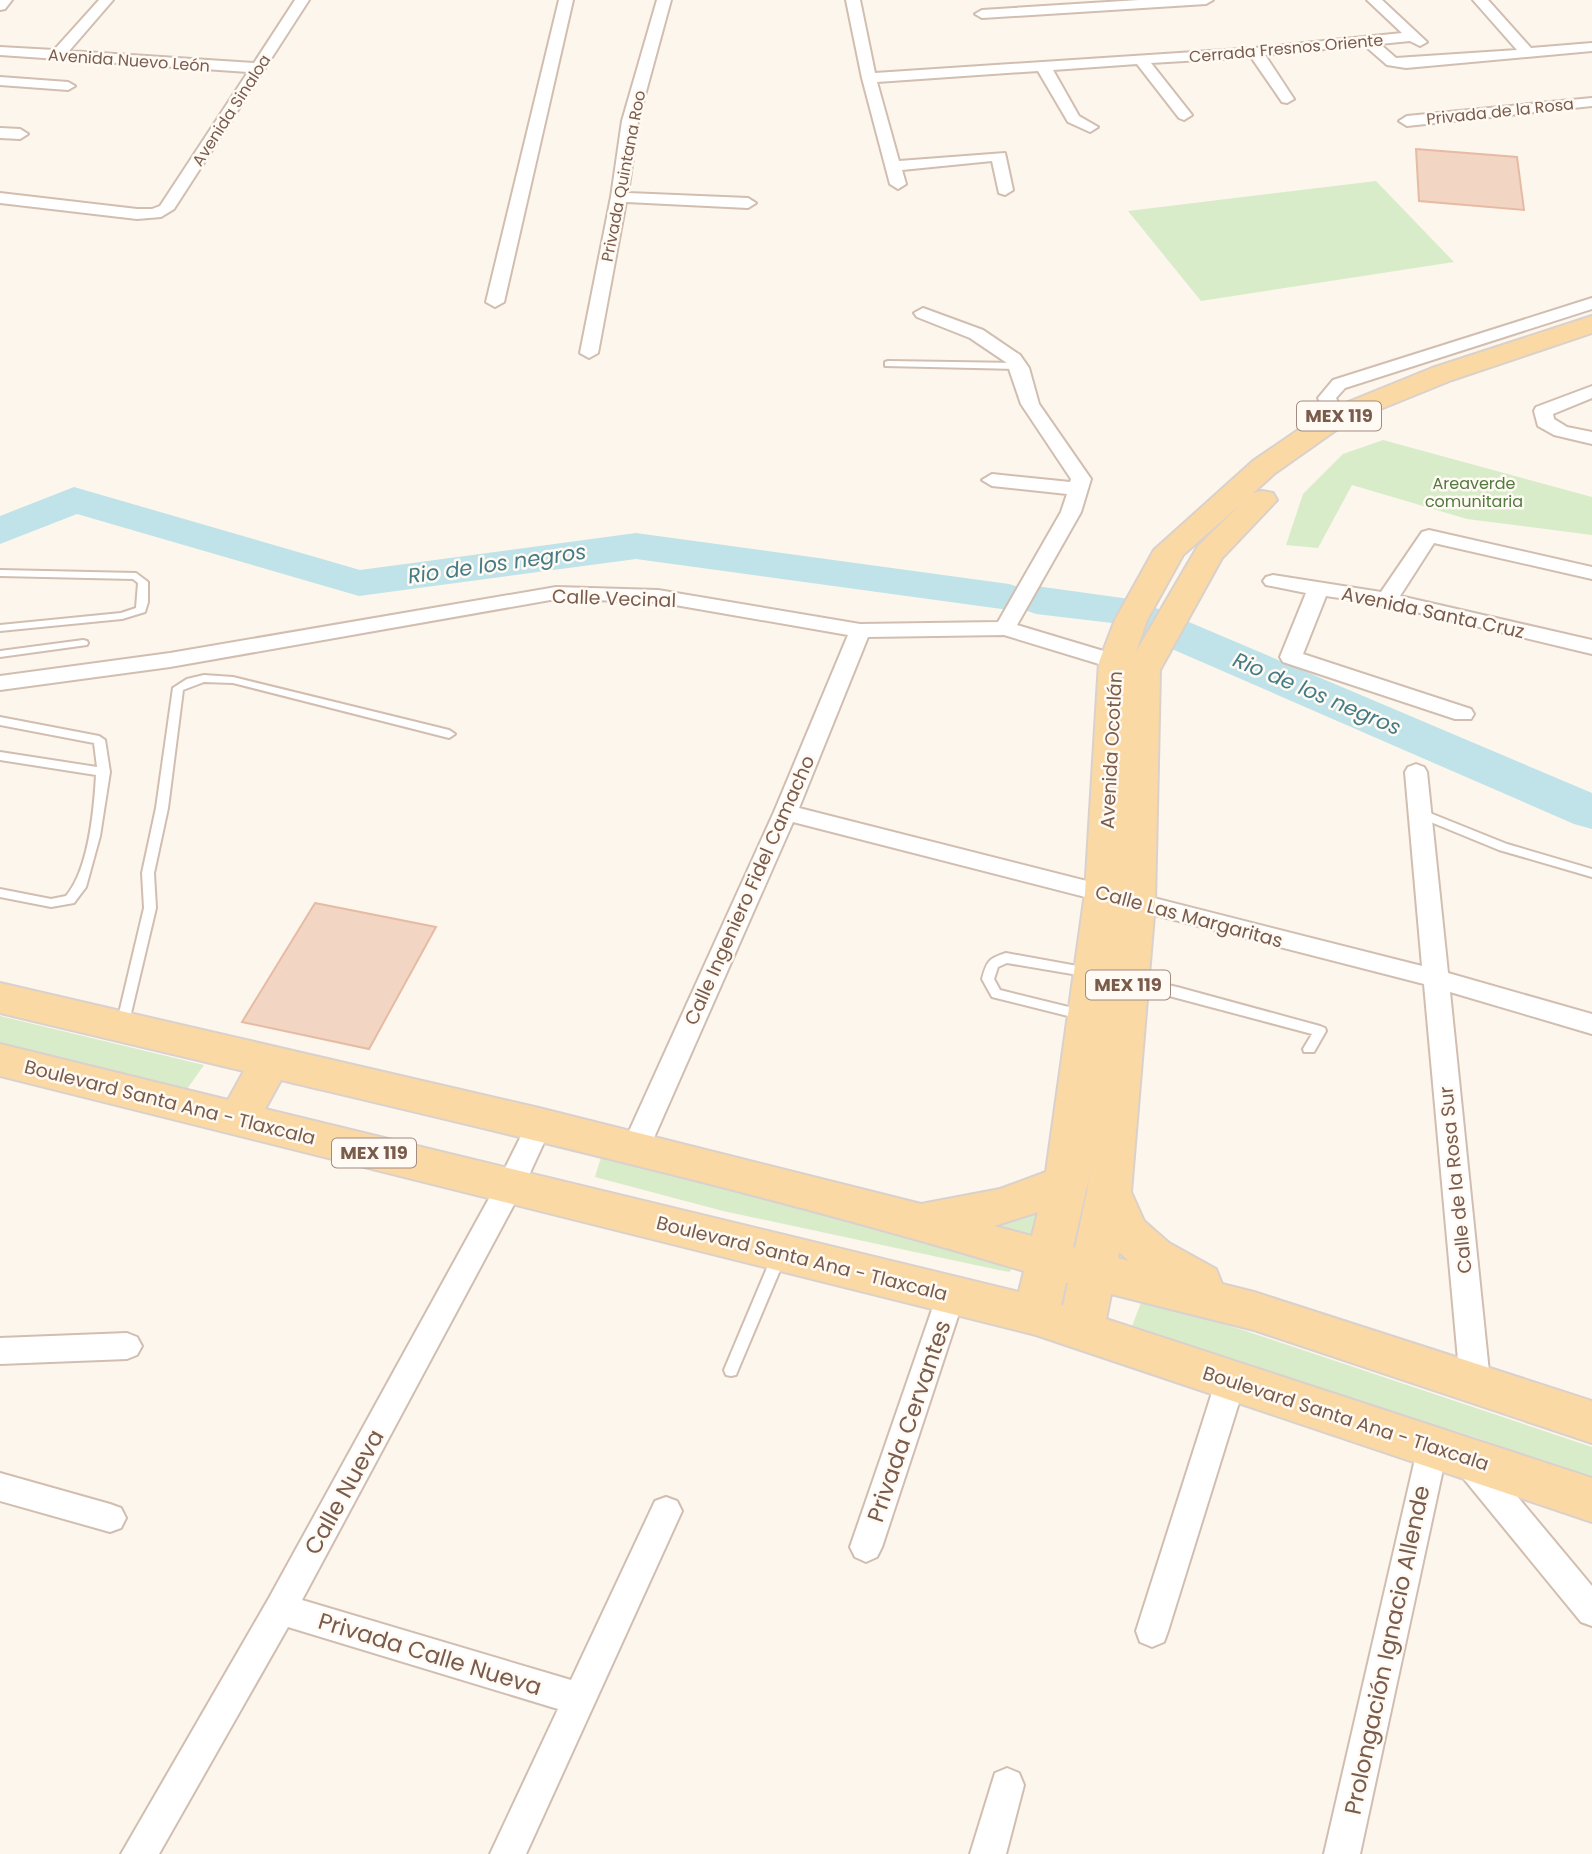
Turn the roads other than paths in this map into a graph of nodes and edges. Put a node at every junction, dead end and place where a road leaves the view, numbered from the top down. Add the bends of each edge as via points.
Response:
1 (5, 0) edge
2 (106, 0) edge
3 (302, 0) edge
4 (566, 0) edge
5 (664, 0) edge
6 (853, 0) edge
7 (1206, 0) edge
8 (1374, 0) edge
9 (1480, 0) edge
10 (0, 6) edge
11 (982, 14) dead end
12 (1413, 36) junction
13 (1369, 42) junction
14 (1592, 47) edge
15 (0, 51) edge
16 (1255, 52) junction
17 (1527, 52) junction
18 (58, 55) junction
19 (1140, 59) junction
20 (1440, 60) junction
21 (1043, 66) junction
22 (258, 68) junction
23 (869, 78) junction
24 (0, 81) edge
25 (68, 86) dead end
26 (1287, 99) dead end
27 (1592, 102) edge
28 (1184, 115) dead end
29 (1407, 121) dead end
30 (1090, 127) dead end
31 (0, 133) edge
32 (20, 134) dead end
33 (893, 166) junction
34 (898, 184) dead end
35 (1004, 190) dead end
36 (619, 197) junction
37 (0, 198) edge
38 (748, 203) dead end
39 (495, 302) dead end
40 (1592, 303) edge
41 (923, 313) dead end
42 (1592, 324) edge
43 (1592, 341) edge
44 (589, 354) dead end
45 (888, 364) dead end
46 (1019, 366) junction
47 (1592, 391) edge
48 (1336, 417) junction
49 (1592, 438) edge
50 (992, 480) dead end
51 (1078, 489) junction
52 (0, 573) edge
53 (1592, 573) edge
54 (1273, 581) dead end
55 (1319, 587) junction
56 (1387, 599) junction
57 (0, 628) edge
58 (1004, 628) junction
59 (860, 631) junction
60 (83, 643) dead end
61 (1592, 647) edge
62 (1136, 651) junction
63 (0, 654) edge
64 (0, 683) edge
65 (1463, 714) dead end
66 (0, 721) edge
67 (449, 734) dead end
68 (0, 756) edge
69 (104, 772) junction
70 (1416, 772) dead end
71 (786, 812) junction
72 (1420, 813) junction
73 (1592, 873) edge
74 (0, 893) edge
75 (1120, 898) junction
76 (1111, 977) junction
77 (1435, 978) junction
78 (0, 998) edge
79 (1088, 1016) junction
80 (1592, 1024) edge
81 (122, 1026) junction
82 (1309, 1049) dead end
83 (0, 1060) edge
84 (271, 1062) junction
85 (238, 1120) junction
86 (539, 1125) junction
87 (635, 1149) junction
88 (1066, 1182) junction
89 (510, 1186) junction
90 (1108, 1192) junction
91 (914, 1220) junction
92 (781, 1252) junction
93 (1049, 1260) junction
94 (1093, 1271) junction
95 (951, 1295) junction
96 (1255, 1311) junction
97 (1036, 1316) junction
98 (1081, 1330) junction
99 (127, 1346) dead end
100 (0, 1351) edge
101 (732, 1370) dead end
102 (1231, 1380) junction
103 (1475, 1382) junction
104 (1592, 1422) edge
105 (1449, 1452) junction
106 (0, 1487) edge
107 (1592, 1500) edge
108 (667, 1511) dead end
109 (110, 1518) dead end
110 (866, 1547) dead end
111 (280, 1609) junction
112 (1592, 1611) edge
113 (1153, 1631) dead end
114 (580, 1699) junction
115 (1007, 1785) dead end
116 (139, 1854) edge
117 (509, 1854) edge
118 (988, 1854) edge
119 (1342, 1854) edge

1 - 10 street
2 - 18 street
3 - 22 street, Avenida Sinaloa
4 - 39 street
5 - 36 street, Privada Quintana Roo via 630,121
6 - 23 street
7 - 11 street
8 - 12 street
9 - 17 street
12 - 13 street, Cerrada Fresnos Oriente
12 - 20 street
13 - 16 street, Cerrada Fresnos Oriente
13 - 20 street via 1397,64
14 - 17 street
15 - 18 street, Avenida Nuevo León
16 - 19 street, Cerrada Fresnos Oriente
16 - 26 street
17 - 20 street
18 - 22 street, Avenida Nuevo León
19 - 21 street, Cerrada Fresnos Oriente
19 - 28 street
21 - 23 street, Cerrada Fresnos Oriente
21 - 30 street via 1073,119
22 - 37 street, Avenida Sinaloa via 166,209 155,214
23 - 33 street
24 - 25 street
27 - 29 street, Privada de la Rosa
31 - 32 street
33 - 34 street
33 - 35 street via 999,156
36 - 38 street
36 - 44 street, Privada Quintana Roo
40 - 48 street via 1339,384 1327,398
41 - 46 street via 981,337
42 - 48 main road, Avenida Ocotlán / MEX 119 via 1442,374
43 - 62 main road, Avenida Ocotlán / MEX 119 via 1459,385 1344,433 1294,469 1209,553 1179,607
45 - 46 lane
46 - 51 street via 1028,402 1069,457 1081,479
47 - 49 street via 1543,411 1545,422 1561,431
48 - 62 main road, Avenida Ocotlán / MEX 119 via 1264,467 1170,550 1144,596
50 - 51 street
51 - 58 street via 1071,512
52 - 57 lane via 136,576 143,582 144,602 141,610 122,616
53 - 56 street via 1429,536
54 - 55 street, Avenida Santa Cruz
55 - 56 street, Avenida Santa Cruz
55 - 65 street via 1291,657
56 - 61 street, Avenida Santa Cruz
58 - 59 street, Calle Vecinal
58 - 62 street, Calle Vecinal
59 - 64 street, Calle Vecinal via 658,596 556,593 170,660
59 - 71 street, Calle Ingeniero Fidel Camacho
60 - 63 lane
62 - 75 main road, Avenida Ocotlán / MEX 119
66 - 69 lane via 99,740
67 - 81 lane via 233,680 191,679 177,688 162,808 148,873 150,908
68 - 69 lane
69 - 74 lane via 89,856 70,900 51,903
70 - 72 street, Calle de la Rosa Sur
71 - 75 street, Calle Las Margaritas
71 - 87 street, Calle Ingeniero Fidel Camacho
72 - 73 lane via 1503,847
72 - 77 street, Calle de la Rosa Sur
75 - 76 main road, Avenida Ocotlán / MEX 119
75 - 77 street, Calle Las Margaritas
76 - 79 main road, Avenida Ocotlán / MEX 119
76 - 79 lane via 1006,958 992,964 988,979 996,994
76 - 82 lane via 1320,1031
76 - 90 main road, Avenida Ocotlán / MEX 119
77 - 80 street, Calle Las Margaritas
77 - 103 street, Calle de la Rosa Sur
78 - 81 main road
79 - 88 main road, Avenida Ocotlán / MEX 119
81 - 84 main road
83 - 85 main road, Boulevard Santa Ana - Tlaxcala / MEX 119
84 - 85 main road
84 - 86 main road
85 - 89 main road, Boulevard Santa Ana - Tlaxcala / MEX 119
86 - 87 main road
86 - 89 street, Calle Nueva
87 - 91 main road
88 - 91 main road via 1020,1202 968,1216
88 - 93 main road, Avenida Ocotlán / MEX 119
89 - 92 main road, Boulevard Santa Ana - Tlaxcala / MEX 119
89 - 111 street, Calle Nueva
90 - 94 main road, Avenida Ocotlán / MEX 119
90 - 96 main road via 1128,1233 1153,1256
91 - 93 main road
92 - 95 main road, Boulevard Santa Ana - Tlaxcala / MEX 119
92 - 101 lane
93 - 94 main road
93 - 97 main road, Avenida Ocotlán / MEX 119
94 - 96 main road
94 - 98 main road, Avenida Ocotlán / MEX 119
95 - 97 main road, Boulevard Santa Ana - Tlaxcala / MEX 119
95 - 110 street, Privada Cervantes
96 - 103 main road
97 - 98 main road, Boulevard Santa Ana - Tlaxcala / MEX 119
98 - 102 main road, Boulevard Santa Ana - Tlaxcala / MEX 119
99 - 100 street
102 - 105 main road, Boulevard Santa Ana - Tlaxcala / MEX 119
102 - 113 street
103 - 104 main road
105 - 107 main road, Boulevard Santa Ana - Tlaxcala / MEX 119
105 - 112 street
105 - 119 street, Prolongación Ignacio Allende
106 - 109 street
108 - 114 street
111 - 114 street, Privada Calle Nueva
111 - 116 street, Calle Nueva
114 - 117 street
115 - 118 street

